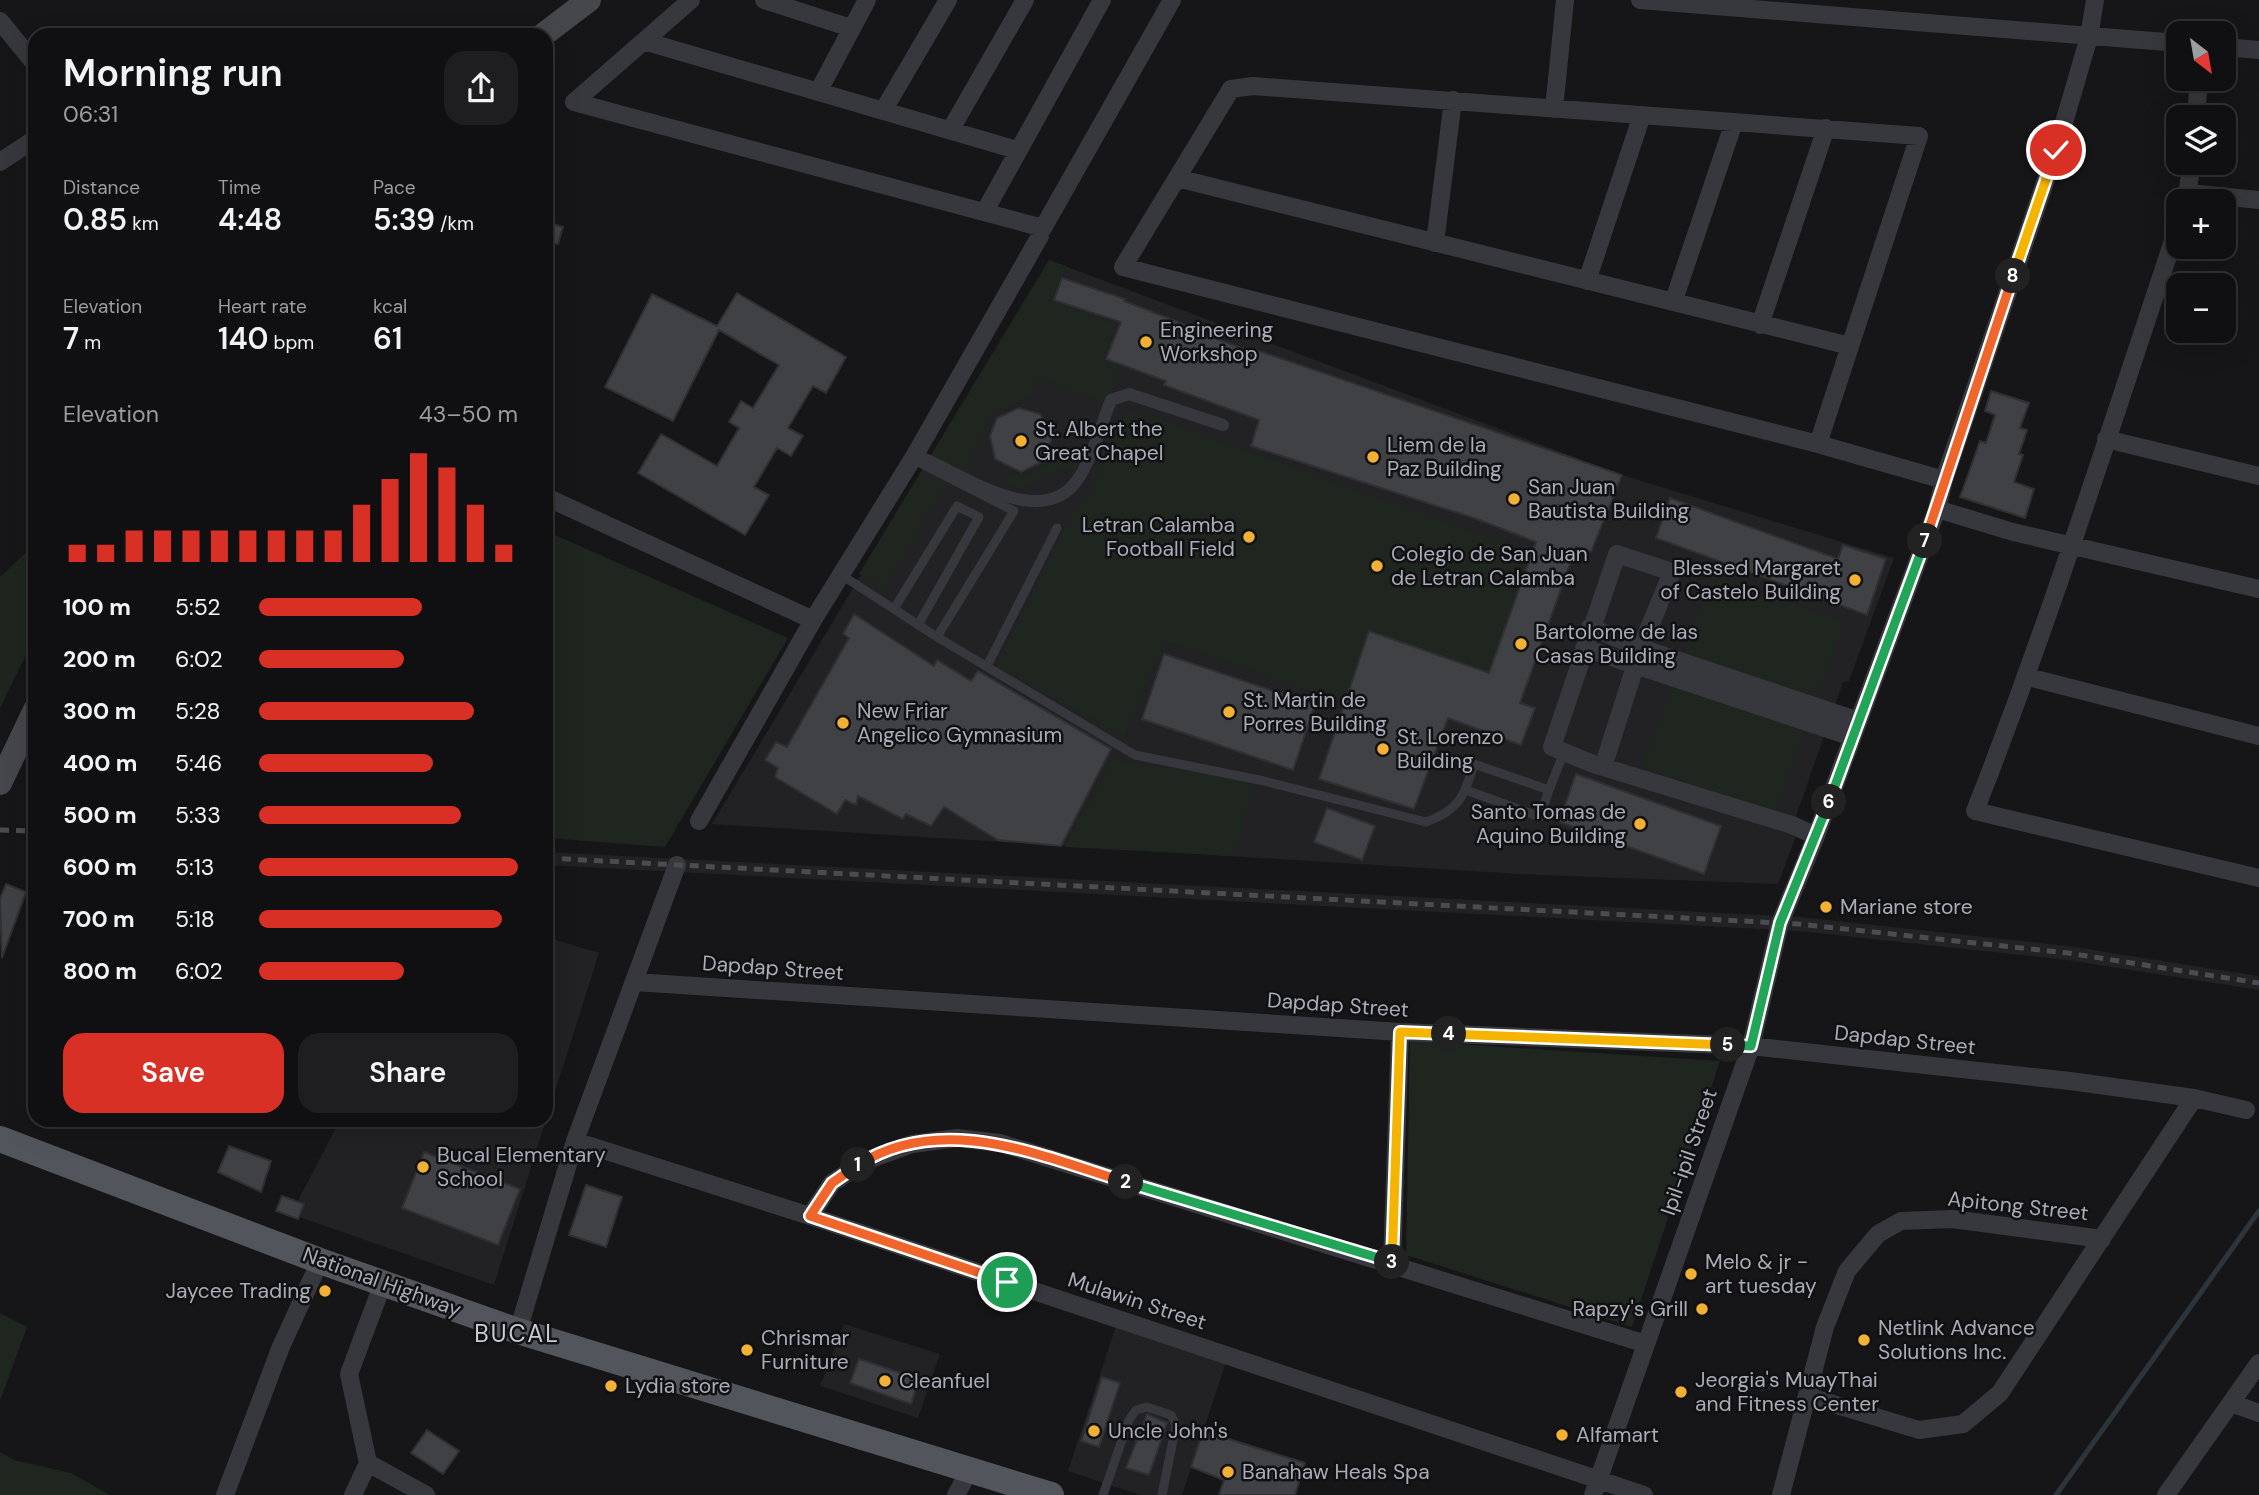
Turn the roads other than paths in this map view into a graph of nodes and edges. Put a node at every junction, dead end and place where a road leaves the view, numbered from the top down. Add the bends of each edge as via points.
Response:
1 (589, 0) edge
2 (691, 0) edge
3 (764, 0) edge
4 (867, 0) edge
5 (948, 0) edge
6 (1025, 0) edge
7 (1102, 0) edge
8 (1172, 0) edge
9 (1566, 0) edge
10 (1640, 0) edge
11 (2095, 0) edge
12 (0, 21) edge
13 (552, 28) edge
14 (851, 28) junction
15 (2088, 37) junction
16 (644, 41) junction
17 (2166, 42) edge
18 (2236, 48) edge
19 (2259, 50) edge
20 (28, 55) edge
21 (818, 92) junction
22 (1453, 100) junction
23 (1554, 108) junction
24 (883, 111) junction
25 (1642, 115) junction
26 (1734, 122) junction
27 (1826, 128) junction
28 (951, 129) junction
29 (28, 144) edge
30 (1017, 150) junction
31 (0, 162) edge
32 (1177, 178) junction
33 (2236, 199) edge
34 (2259, 200) edge
35 (985, 211) junction
36 (1040, 236) dead end
37 (1435, 243) junction
38 (2167, 259) edge
39 (1587, 281) junction
40 (1674, 300) junction
41 (1760, 324) junction
42 (1850, 346) junction
43 (1223, 425) dead end
44 (2106, 439) junction
45 (1818, 444) junction
46 (914, 458) junction
47 (2258, 471) edge
48 (1944, 480) junction
49 (553, 500) edge
50 (1937, 509) junction
51 (1057, 528) dead end
52 (2069, 544) junction
53 (843, 576) junction
54 (2259, 589) edge
55 (894, 609) junction
56 (813, 620) junction
57 (918, 625) junction
58 (1590, 627) junction
59 (937, 637) junction
60 (1584, 648) junction
61 (1639, 656) junction
62 (987, 666) junction
63 (2028, 677) junction
64 (28, 724) edge
65 (1856, 729) junction
66 (2259, 736) edge
67 (1564, 752) junction
68 (1602, 767) junction
69 (1, 780) edge
70 (1466, 790) junction
71 (1549, 790) junction
72 (699, 821) dead end
73 (1816, 835) junction
74 (677, 865) dead end
75 (2259, 878) edge
76 (635, 982) junction
77 (1400, 1032) junction
78 (1751, 1046) junction
79 (2194, 1098) junction
80 (2246, 1110) dead end
81 (0, 1139) edge
82 (575, 1141) junction
83 (810, 1216) junction
84 (2102, 1238) junction
85 (320, 1261) junction
86 (1392, 1263) junction
87 (383, 1283) junction
88 (519, 1331) junction
89 (1646, 1343) junction
90 (2259, 1363) edge
91 (1807, 1396) junction
92 (2231, 1403) junction
93 (2259, 1413) edge
94 (368, 1463) junction
95 (969, 1471) junction
96 (1596, 1487) edge
97 (225, 1495) edge
98 (353, 1495) edge
99 (426, 1495) edge
100 (956, 1495) edge
101 (1051, 1495) edge
102 (1103, 1495) edge
103 (1162, 1495) edge
104 (1644, 1495) edge
105 (1781, 1495) edge
106 (2165, 1495) edge

1 - 13 main road
2 - 16 street
3 - 14 street
4 - 14 street
5 - 24 street
6 - 28 street
7 - 30 street
8 - 35 street via 1043,228
9 - 23 street
10 - 15 street
11 - 15 street, Ipil-ipil Street
12 - 20 street
14 - 21 street
15 - 17 street
15 - 48 street, Ipil-ipil Street via 2056,150
16 - 21 street
16 - 35 street via 574,102
18 - 19 street
21 - 24 street
22 - 23 street
22 - 32 street via 1253,86 1231,89
22 - 37 street
23 - 25 street
24 - 28 street
25 - 26 street
25 - 39 street
26 - 27 street
26 - 40 street
27 - 41 street
27 - 42 street via 1919,136
28 - 30 street
29 - 31 street
30 - 35 street
32 - 37 street
32 - 45 street via 1123,267
33 - 34 street
36 - 46 street
37 - 39 street
38 - 44 street
39 - 40 street
40 - 41 street
41 - 42 street
42 - 45 street
43 - 46 street via 1129,394 1111,400 1080,475 1068,491 1050,501 1017,502
44 - 47 street
44 - 52 street
45 - 48 street
46 - 53 street
46 - 59 lane via 1014,511
48 - 50 street, Ipil-ipil Street
49 - 56 street
50 - 52 street
50 - 65 street, Ipil-ipil Street
51 - 62 lane
52 - 54 street
52 - 63 street
53 - 55 lane
53 - 56 street
55 - 57 lane
55 - 57 lane via 957,506 979,517
56 - 72 street
57 - 59 lane
58 - 60 street
58 - 61 street
58 - 61 street via 1617,554 1672,572
59 - 62 lane
60 - 61 street
60 - 67 street via 1552,747
61 - 65 street
61 - 68 street
62 - 70 lane via 1135,755 1276,783 1426,822 1450,813
63 - 66 street
63 - 75 street via 1975,811
64 - 69 main road
65 - 73 street, Ipil-ipil Street
67 - 68 street
67 - 71 lane
68 - 73 street
70 - 71 lane via 1474,764
70 - 71 lane via 1541,817
73 - 78 street, Ipil-ipil Street via 1780,923
74 - 76 street
76 - 77 street, Dapdap Street
76 - 82 street
77 - 78 street, Dapdap Street
77 - 86 street
78 - 79 street, Dapdap Street
78 - 89 street, Ipil-ipil Street
79 - 80 street, Dapdap Street
79 - 84 street
81 - 85 main road, National Highway
82 - 83 street, Mulawin Street
82 - 88 street
83 - 86 street via 832,1183 866,1161 912,1144 957,1138 999,1143
83 - 96 street, Mulawin Street
84 - 91 street via 2000,1393 1963,1423 1919,1430
84 - 91 street, Apitong Street via 1952,1219 1901,1221 1878,1234 1847,1271 1825,1327
85 - 87 main road, National Highway
85 - 97 street via 280,1349
86 - 89 street
87 - 88 main road, National Highway
87 - 94 street via 349,1374
88 - 95 main road, National Highway
89 - 96 street, Ipil-ipil Street
90 - 92 street
91 - 105 street, Apitong Street
92 - 93 street
92 - 106 street
94 - 98 street
94 - 99 street
95 - 100 street
95 - 101 main road, National Highway
96 - 104 street, Mulawin Street
102 - 103 lane via 1129,1420 1136,1410 1146,1407 1171,1415 1176,1424

